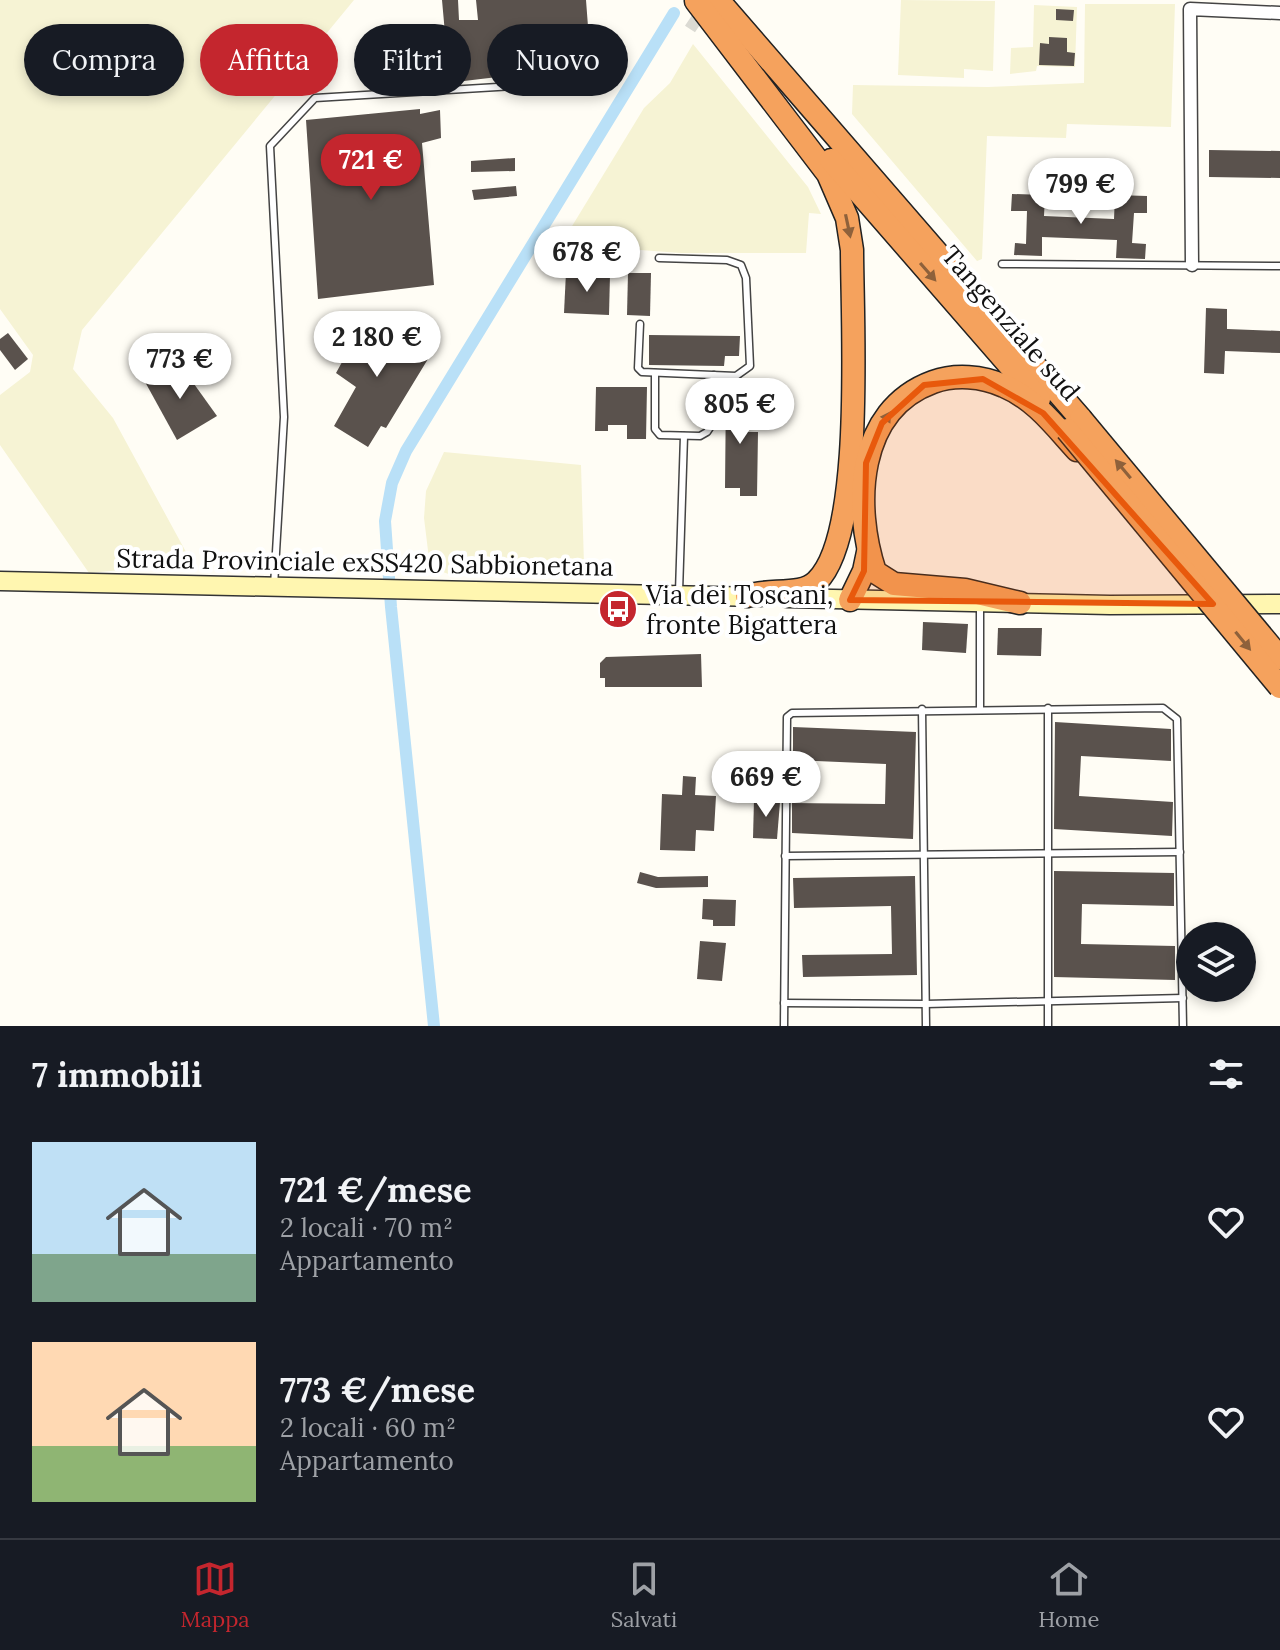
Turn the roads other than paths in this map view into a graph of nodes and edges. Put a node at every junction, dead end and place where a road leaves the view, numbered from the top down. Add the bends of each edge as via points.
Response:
1 (696, 0) edge
2 (718, 0) edge
3 (1280, 13) edge
4 (487, 88) edge
5 (659, 258) dead end
6 (1002, 264) dead end
7 (1192, 265) junction
8 (1280, 266) edge
9 (640, 324) dead end
10 (655, 373) junction
11 (714, 375) junction
12 (1070, 428) junction
13 (684, 436) junction
14 (838, 550) junction
15 (868, 551) junction
16 (0, 581) edge
17 (274, 586) junction
18 (679, 595) junction
19 (747, 596) junction
20 (850, 600) junction
21 (980, 603) junction
22 (1020, 603) junction
23 (1280, 604) edge
24 (1280, 658) edge
25 (1280, 687) edge
26 (980, 708) junction
27 (1048, 708) junction
28 (922, 709) junction
29 (1180, 852) junction
30 (1048, 854) junction
31 (924, 855) junction
32 (785, 856) junction
33 (1181, 922) edge
34 (1176, 998) edge
35 (1048, 1001) junction
36 (1183, 1002) edge
37 (784, 1003) junction
38 (926, 1004) junction
39 (784, 1026) edge
40 (926, 1026) edge
41 (1048, 1026) edge
42 (1183, 1026) edge

1 -> 12 highway, Tangenziale sud
1 -> 14 highway via 821,164 847,218 852,250 849,494
2 - 12 highway, Tangenziale sud
3 - 7 street via 1190,9
4 - 17 lane via 315,98 270,146 284,417
5 - 11 lane via 727,260 745,271 750,366 736,376
6 - 7 lane
7 - 8 lane
9 - 10 lane via 638,368
10 - 11 lane
10 - 13 lane via 655,429 660,435
11 - 13 lane via 711,426 700,436
15 -> 12 highway via 863,495 873,440 894,407 924,385 964,377 1003,385
24 -> 12 highway, Tangenziale sud, bridge
12 -> 25 highway, Tangenziale sud, bridge
13 - 18 lane
14 - 19 highway via 816,584
14 - 20 highway
15 - 20 highway
15 - 22 highway via 875,572 894,584 965,590
16 - 17 main road, Strada Provinciale exSS420 Sabbionetana
17 - 18 main road, Strada Provinciale exSS420 Sabbionetana
18 - 19 main road, Strada Provinciale exSS420 Sabbionetana
19 - 20 main road, Strada Provinciale exSS420 Sabbionetana
20 - 21 main road, Strada Provinciale exSS420 Sabbionetana
21 - 22 main road, Strada Provinciale exSS420 Sabbionetana
21 - 26 lane
22 - 23 main road, Strada Provinciale exSS420 Sabbionetana
26 - 27 lane
26 - 28 lane
27 - 29 lane via 1163,708 1177,719
27 - 30 lane
28 - 31 lane
28 - 32 lane via 787,717
29 - 30 lane
29 - 33 lane
30 - 31 lane
30 - 35 lane
31 - 32 lane
31 - 38 lane
32 - 37 lane
34 - 35 lane
35 - 38 lane
35 - 41 lane
36 - 42 lane
37 - 38 lane
37 - 39 lane
38 - 40 lane

